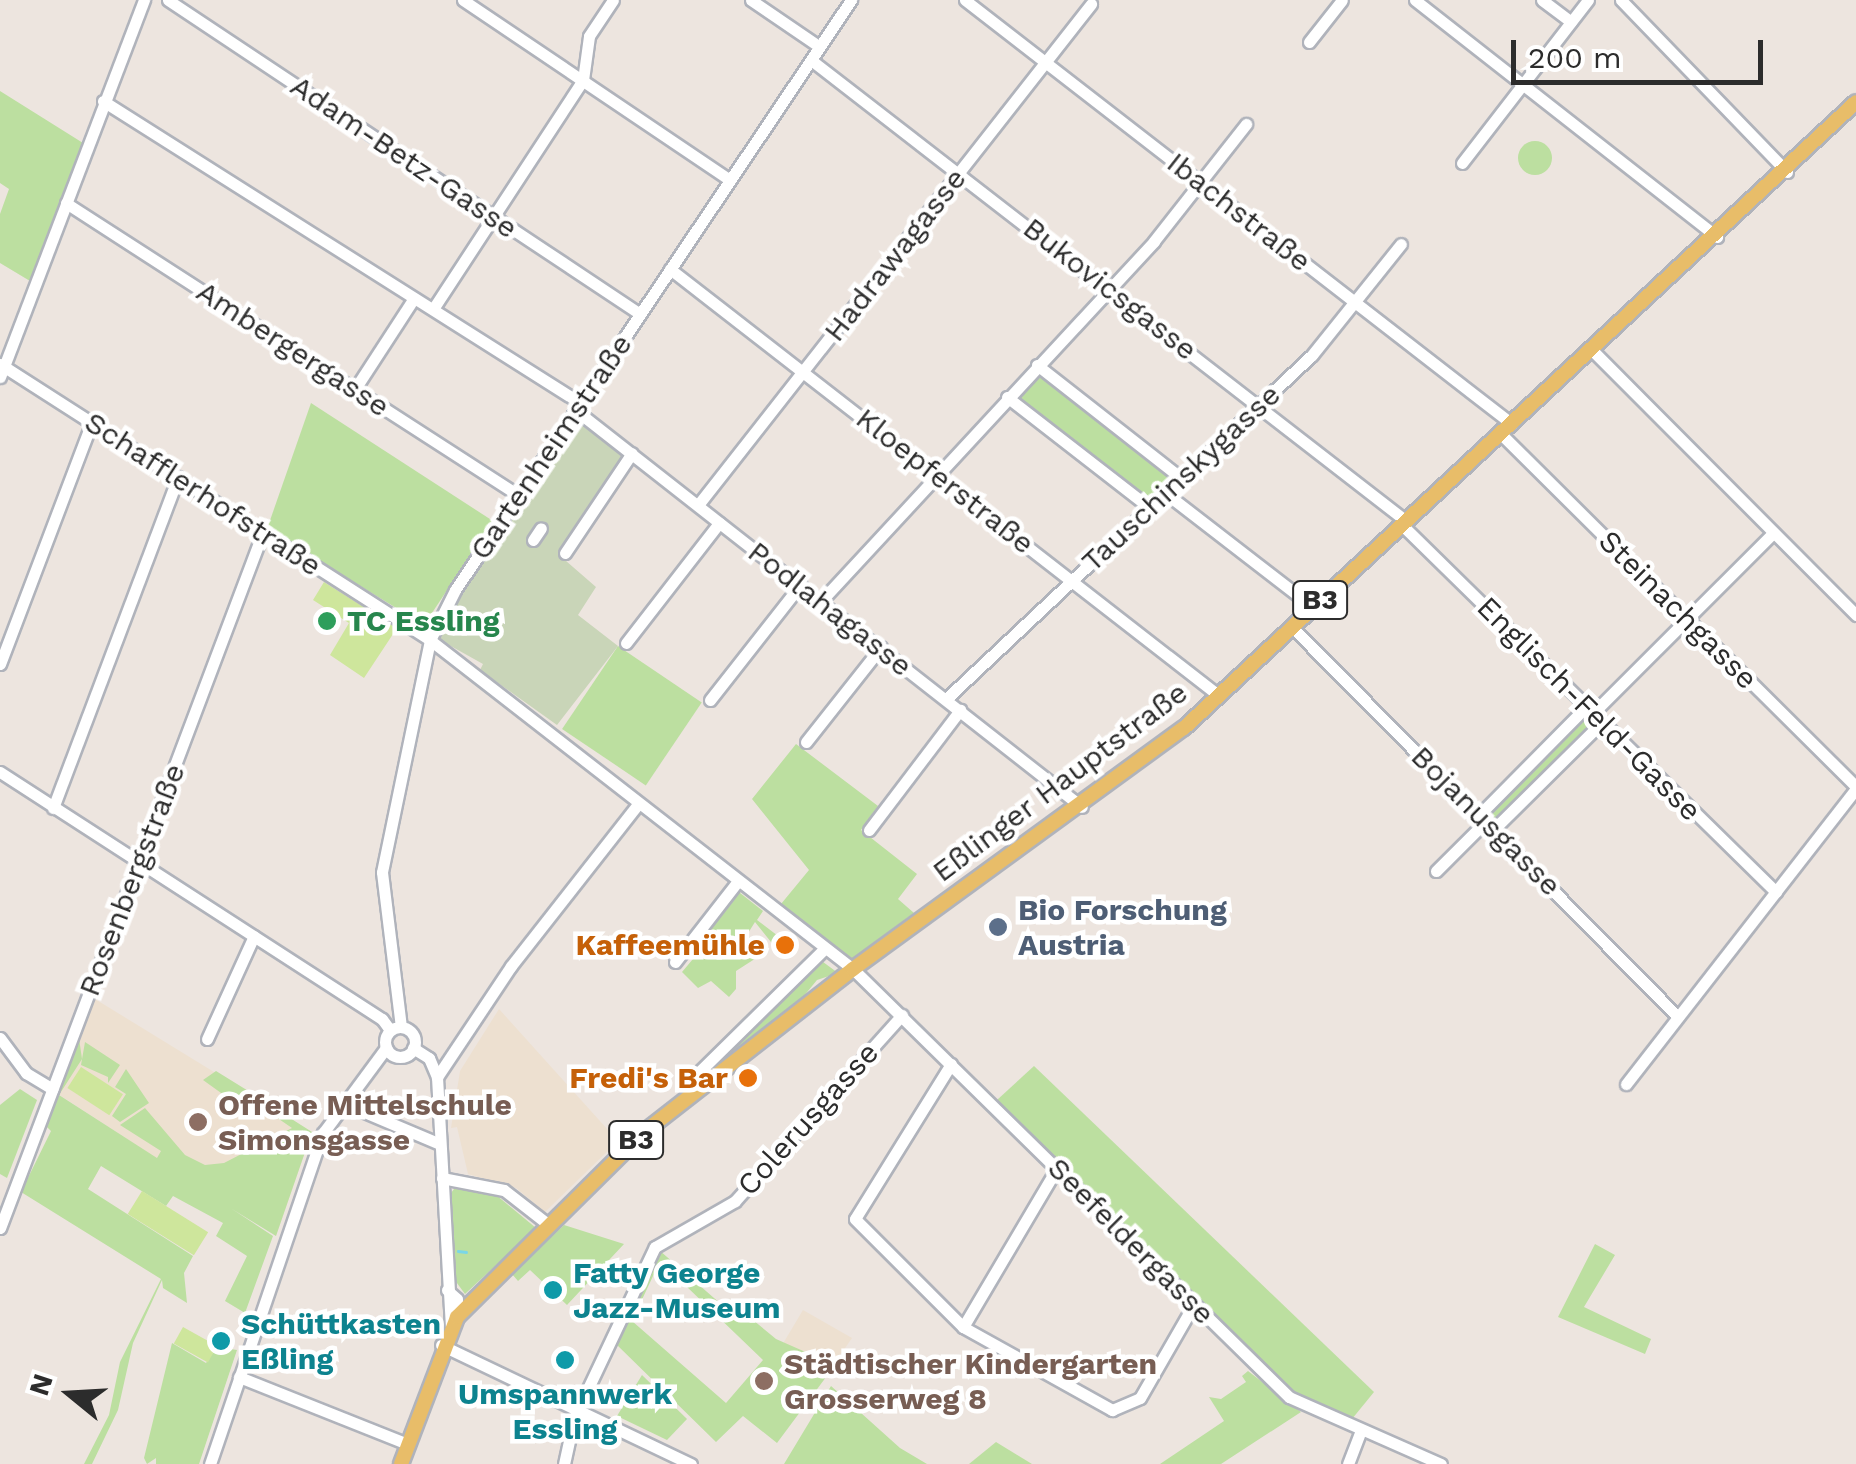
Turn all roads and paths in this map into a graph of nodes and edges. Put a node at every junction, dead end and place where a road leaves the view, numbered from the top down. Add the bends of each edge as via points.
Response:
1 (144, 0) edge
2 (168, 0) edge
3 (463, 0) edge
4 (613, 0) edge
5 (750, 0) edge
6 (851, 0) edge
7 (965, 0) edge
8 (1342, 0) edge
9 (1415, 0) edge
10 (1542, 0) edge
11 (1588, 0) edge
12 (1622, 0) edge
13 (1092, 4) dead end
14 (1570, 22) junction
15 (1309, 42) dead end
16 (820, 47) junction
17 (811, 60) junction
18 (1046, 61) junction
19 (584, 80) junction
20 (1524, 85) junction
21 (102, 101) junction
22 (1856, 102) edge
23 (1246, 124) dead end
24 (1462, 162) dead end
25 (960, 172) junction
26 (1787, 172) junction
27 (730, 180) junction
28 (1200, 182) junction
29 (66, 203) junction
30 (493, 217) junction
31 (1718, 237) junction
32 (1401, 244) dead end
33 (670, 269) junction
34 (1109, 287) junction
35 (414, 298) junction
36 (1354, 301) junction
37 (432, 309) junction
38 (640, 314) junction
39 (1593, 351) junction
40 (1037, 365) junction
41 (1, 369) edge
42 (803, 370) junction
43 (355, 388) junction
44 (1008, 397) junction
45 (1260, 406) junction
46 (580, 408) junction
47 (92, 422) junction
48 (1507, 429) junction
49 (632, 453) junction
50 (938, 476) junction
51 (1180, 476) junction
52 (178, 477) junction
53 (1164, 492) junction
54 (518, 495) junction
55 (698, 505) junction
56 (1149, 507) junction
57 (718, 523) junction
58 (1404, 523) junction
59 (541, 528) dead end
60 (263, 532) junction
61 (1773, 533) junction
62 (533, 540) dead end
63 (564, 553) dead end
64 (1071, 580) junction
65 (801, 584) junction
66 (822, 600) junction
67 (1312, 607) junction
68 (1856, 614) edge
69 (1685, 617) junction
70 (1291, 626) junction
71 (430, 640) junction
72 (626, 643) dead end
73 (881, 648) junction
74 (0, 664) edge
75 (1218, 695) junction
76 (946, 699) junction
77 (710, 700) dead end
78 (960, 710) junction
79 (1594, 714) junction
80 (806, 742) dead end
81 (0, 772) edge
82 (1856, 788) edge
83 (638, 804) junction
84 (1082, 807) junction
85 (54, 808) junction
86 (1486, 822) junction
87 (869, 830) dead end
88 (139, 862) junction
89 (1436, 871) dead end
90 (738, 881) junction
91 (1776, 892) junction
92 (254, 936) junction
93 (824, 949) junction
94 (675, 962) dead end
95 (853, 969) junction
96 (902, 1015) junction
97 (1678, 1017) junction
98 (395, 1029) junction
99 (0, 1038) edge
100 (207, 1039) dead end
101 (386, 1048) junction
102 (413, 1048) junction
103 (951, 1064) junction
104 (437, 1076) junction
105 (1626, 1084) dead end
106 (698, 1085) junction
107 (53, 1088) junction
108 (343, 1102) junction
109 (440, 1144) junction
110 (1057, 1168) junction
111 (442, 1178) junction
112 (550, 1226) junction
113 (0, 1228) edge
114 (452, 1295) junction
115 (476, 1299) junction
116 (1194, 1304) junction
117 (454, 1322) junction
118 (964, 1327) junction
119 (441, 1345) junction
120 (239, 1377) junction
121 (578, 1410) junction
122 (1361, 1430) junction
123 (408, 1444) junction
124 (210, 1464) edge
125 (401, 1464) edge
126 (564, 1464) edge
127 (691, 1464) edge
128 (1348, 1464) edge
129 (1441, 1464) edge

1 - 21 street
2 - 30 street, Adam-Betz-Gasse
3 - 19 street
4 - 19 street via 589,36
5 - 16 street
6 - 16 street, Gartenheimstraße
7 - 18 street, Ibachstraße
8 - 15 street
9 - 20 street
10 - 14 street
11 - 14 street
12 - 26 street
13 - 18 street, Hadrawagasse
14 - 20 street
16 - 17 street, Gartenheimstraße
17 - 25 street, Bukovicsgasse
17 - 27 street, Gartenheimstraße
18 - 25 street, Hadrawagasse
18 - 28 street, Ibachstraße
19 - 27 street
19 - 30 street
20 - 24 street
20 - 31 street
21 - 29 street
21 - 35 street, Podlahagasse
22 - 26 main road, B3
23 - 28 street
25 - 34 street, Bukovicsgasse
25 - 42 street, Hadrawagasse
26 - 31 main road, Eßlinger Hauptstraße / B3
27 - 33 street, Gartenheimstraße
28 - 34 street
28 - 36 street, Ibachstraße
29 - 41 street
29 - 43 street, Ambergergasse
30 - 37 street
30 - 38 street, Adam-Betz-Gasse
31 - 39 main road, Eßlinger Hauptstraße / B3
32 - 36 street, Tauschinskygasse
33 - 38 street, Gartenheimstraße
33 - 42 street, Kloepferstraße
34 - 40 street
34 - 45 street, Bukovicsgasse
35 - 37 street, Podlahagasse
35 - 43 street
36 - 45 street, Tauschinskygasse
36 - 48 street, Ibachstraße
37 - 46 street, Podlahagasse
38 - 46 street, Gartenheimstraße
39 - 48 main road, Eßlinger Hauptstraße / B3
39 - 61 street
40 - 44 street
40 - 51 street
41 - 47 street, Schafflerhofstraße
42 - 50 street, Kloepferstraße
42 - 55 street, Hadrawagasse
43 - 54 street, Ambergergasse
44 - 50 street
44 - 56 street
45 - 51 street, Tauschinskygasse
45 - 58 street, Bukovicsgasse
46 - 49 street, Podlahagasse
46 - 54 street, Gartenheimstraße
47 - 52 street, Schafflerhofstraße
47 - 74 street
48 - 58 main road, Eßlinger Hauptstraße / B3
48 - 69 street, Steinachgasse
49 - 55 street, Podlahagasse
49 - 63 street
50 - 64 street, Kloepferstraße
50 - 66 street
51 - 53 street, Tauschinskygasse
52 - 60 street, Schafflerhofstraße
52 - 85 street
53 - 56 street, Tauschinskygasse
53 - 67 street
54 - 71 street, Gartenheimstraße
55 - 57 street, Podlahagasse
56 - 64 street, Tauschinskygasse
57 - 65 street, Podlahagasse
57 - 72 street
58 - 67 main road, Eßlinger Hauptstraße / B3
58 - 79 street, Englisch-Feld-Gasse
59 - 62 street
60 - 71 street, Schafflerhofstraße
60 - 88 street, Rosenbergstraße
61 - 68 street
61 - 69 street
64 - 75 street, Kloepferstraße
64 - 76 street, Tauschinskygasse
65 - 66 street, Podlahagasse
65 - 77 street
66 - 73 street, Podlahagasse
67 - 70 main road, Eßlinger Hauptstraße / B3
69 - 79 street
69 - 82 street, Steinachgasse
70 - 75 main road, Eßlinger Hauptstraße / B3
70 - 86 street, Bojanusgasse
71 - 83 street, Schafflerhofstraße
71 - 98 street, Gartenheimstraße via 382,872
73 - 76 street, Podlahagasse
73 - 80 street
75 - 84 main road, Eßlinger Hauptstraße / B3
76 - 78 street, Podlahagasse
78 - 84 street, Podlahagasse
78 - 87 street
79 - 86 street
79 - 86 street
79 - 91 street, Englisch-Feld-Gasse
81 - 85 street
82 - 91 street
83 - 90 street, Schafflerhofstraße
83 - 104 street
84 - 95 main road, Eßlinger Hauptstraße / B3
85 - 88 street
86 - 89 street
86 - 97 street, Bojanusgasse
88 - 92 street
88 - 107 street, Rosenbergstraße
90 - 93 street, Schafflerhofstraße
90 - 94 street
91 - 97 street
92 - 98 street
92 - 100 street
93 - 95 street, Schafflerhofstraße
93 - 106 street, Eßlinger Hauptstraße via 701,1070
95 - 96 street, Seefeldergasse
95 - 106 main road, Eßlinger Hauptstraße / B3
96 - 103 street, Seefeldergasse
96 - 121 street, Colerusgasse via 735,1201 655,1247
97 - 105 street
98 - 101 street, Gartenheimstraße
98 - 102 street, Gartenheimstraße via 411,1032
99 - 107 street via 26,1074
101 - 102 street via 396,1056
101 - 108 street
102 - 104 street, Gartenheimstraße via 429,1058
103 - 110 street, Seefeldergasse
103 - 118 street via 856,1219
104 - 109 street
106 - 112 main road, Eßlinger Hauptstraße / B3
107 - 113 street, Rosenbergstraße
108 - 109 street
108 - 120 street via 323,1133
109 - 111 street
110 - 116 street, Seefeldergasse
110 - 118 street
111 - 112 street via 504,1190
111 - 114 street
112 - 115 main road, Eßlinger Hauptstraße / B3
114 - 115 street
114 - 117 street
115 - 117 main road, Eßlinger Hauptstraße / B3
116 - 118 street via 1140,1398 1112,1410
116 - 122 street, Seefeldergasse via 1289,1397
117 - 119 main road, Eßlinger Hauptstraße / B3
119 - 121 street
119 - 123 main road, Eßlinger Hauptstraße / B3
120 - 123 street
120 - 124 street
121 - 126 street, Colerusgasse
121 - 127 street
122 - 128 street
122 - 129 street, Seefeldergasse
123 - 125 main road, Eßlinger Hauptstraße / B3

